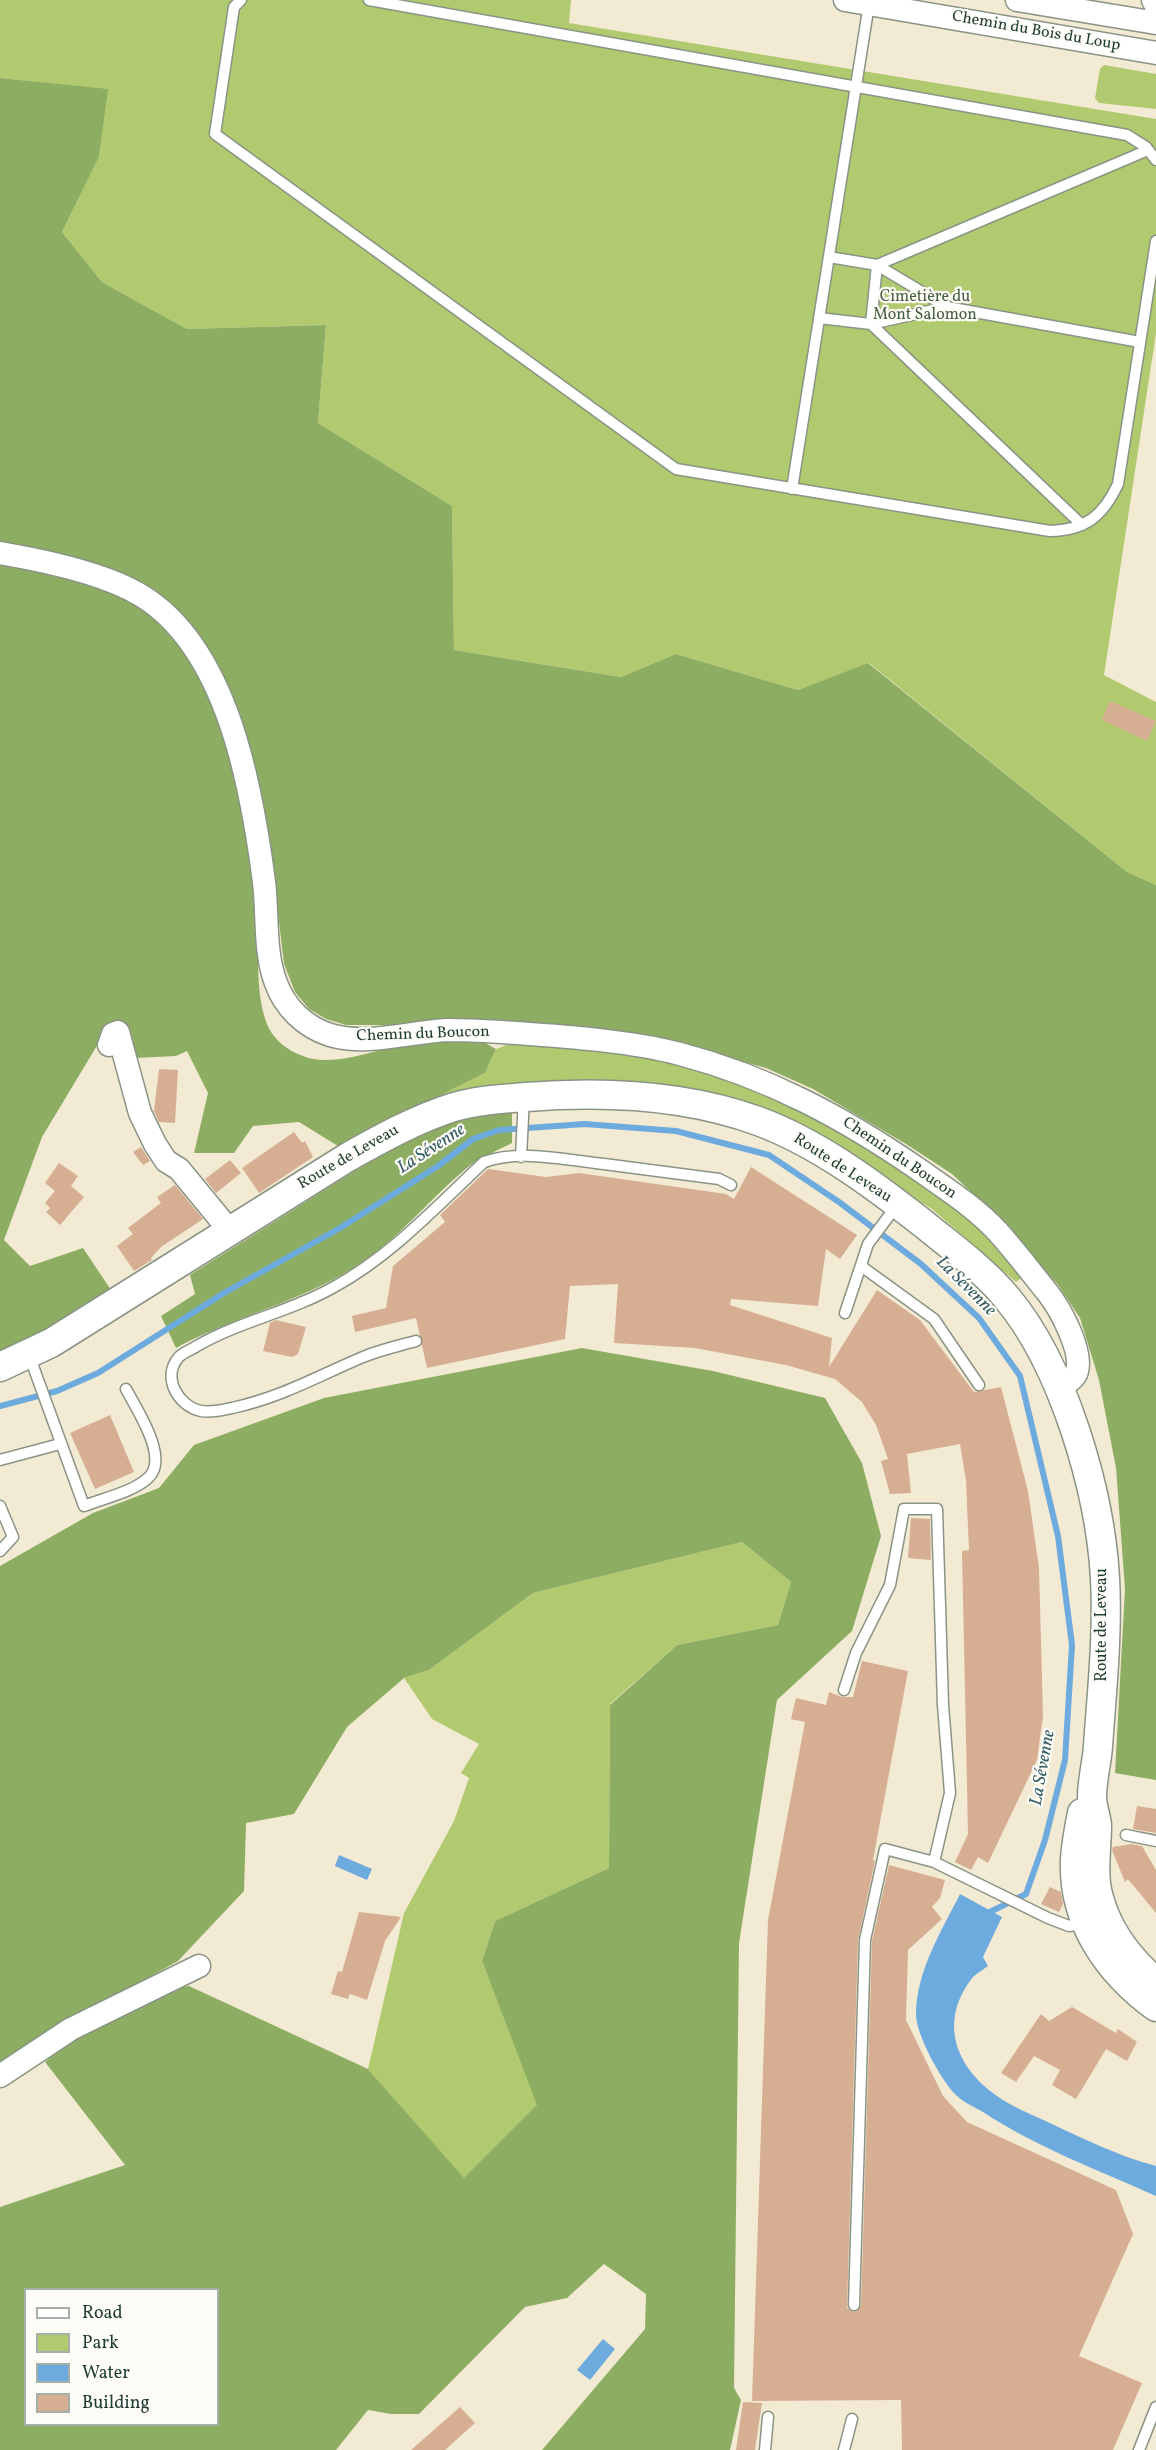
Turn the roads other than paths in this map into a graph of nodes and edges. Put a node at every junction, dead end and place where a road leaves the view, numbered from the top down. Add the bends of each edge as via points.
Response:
1 (241, 0) edge
2 (369, 0) edge
3 (845, 0) edge
4 (1017, 0) edge
5 (1153, 0) edge
6 (869, 4) junction
7 (1156, 6) edge
8 (1156, 23) edge
9 (1156, 53) edge
10 (857, 86) junction
11 (1148, 150) junction
12 (1156, 160) edge
13 (1156, 241) edge
14 (830, 257) junction
15 (877, 265) junction
16 (947, 307) junction
17 (819, 318) junction
18 (871, 324) junction
19 (1140, 342) junction
20 (792, 489) junction
21 (1082, 525) junction
22 (0, 553) edge
23 (109, 1045) dead end
24 (524, 1103) junction
25 (521, 1157) junction
26 (731, 1185) dead end
27 (891, 1214) junction
28 (230, 1231) junction
29 (861, 1266) junction
30 (845, 1312) dead end
31 (416, 1341) dead end
32 (29, 1355) junction
33 (0, 1366) edge
34 (979, 1385) dead end
35 (1061, 1387) junction
36 (126, 1389) dead end
37 (60, 1444) junction
38 (0, 1460) edge
39 (0, 1506) edge
40 (0, 1551) edge
41 (844, 1690) dead end
42 (1126, 1835) dead end
43 (1156, 1841) edge
44 (934, 1862) junction
45 (1097, 1920) junction
46 (199, 1966) dead end
47 (1156, 1982) edge
48 (1156, 2007) edge
49 (0, 2076) edge
50 (854, 2305) dead end
51 (1156, 2407) edge
52 (768, 2417) dead end
53 (852, 2419) dead end
54 (765, 2450) edge
55 (844, 2450) edge
56 (1139, 2450) edge

1 - 20 lane via 234,7 215,134 676,469
2 - 10 lane
3 - 6 street, Chemin du Bois du Loup
4 - 8 street
5 - 7 street
6 - 9 street, Chemin du Bois du Loup
6 - 10 lane
10 - 11 lane via 1127,135
10 - 14 lane
11 - 12 lane
11 - 15 lane
13 - 19 lane
14 - 15 lane
14 - 17 lane
15 - 16 lane
15 - 18 lane
16 - 18 lane
16 - 19 lane
17 - 18 lane
17 - 20 lane
18 - 21 lane
19 - 21 lane via 1118,484 1107,506
20 - 21 lane via 1050,531 1067,531
22 - 35 street, Chemin du Boucon via 113,582 142,596 171,620 199,656 227,708 249,787 274,980 286,1004 304,1023 330,1035 356,1039 447,1030 497,1032 677,1053 754,1077 822,1108 955,1195 996,1230 1053,1299 1070,1333 1078,1356 1077,1370 1073,1379
23 - 28 street via 118,1032 140,1113 155,1144
24 - 25 lane
24 - 27 street, Route de Leveau via 613,1095 737,1113 800,1139
24 - 28 street, Route de Leveau via 458,1106 408,1125 348,1157
25 - 26 lane via 719,1179
25 - 31 lane via 484,1162 380,1257 334,1287 300,1304 222,1332 179,1357 172,1368 172,1381 184,1402 200,1411 216,1411 296,1389 364,1357
27 - 29 lane via 868,1244
27 - 35 street, Route de Leveau via 970,1262 1006,1297 1033,1334
28 - 32 street, Route de Leveau
29 - 30 lane
29 - 34 lane via 934,1319
32 - 33 street, Route de Leveau
32 - 37 lane
35 - 45 street, Route de Leveau via 1095,1509 1105,1575 1106,1650 1094,1787 1082,1811 1075,1859 1078,1894
36 - 37 lane via 156,1450 156,1467 149,1478 84,1506
37 - 38 lane
39 - 40 lane via 13,1537
41 - 44 lane via 856,1653 890,1585 904,1509 937,1509 950,1793
42 - 43 lane
44 - 45 lane via 1069,1926
44 - 50 lane via 885,1849 865,1940
45 - 47 street
45 - 48 street via 1104,1959 1125,1983
46 - 49 street via 71,2029
51 - 56 lane
52 - 54 lane
53 - 55 lane

